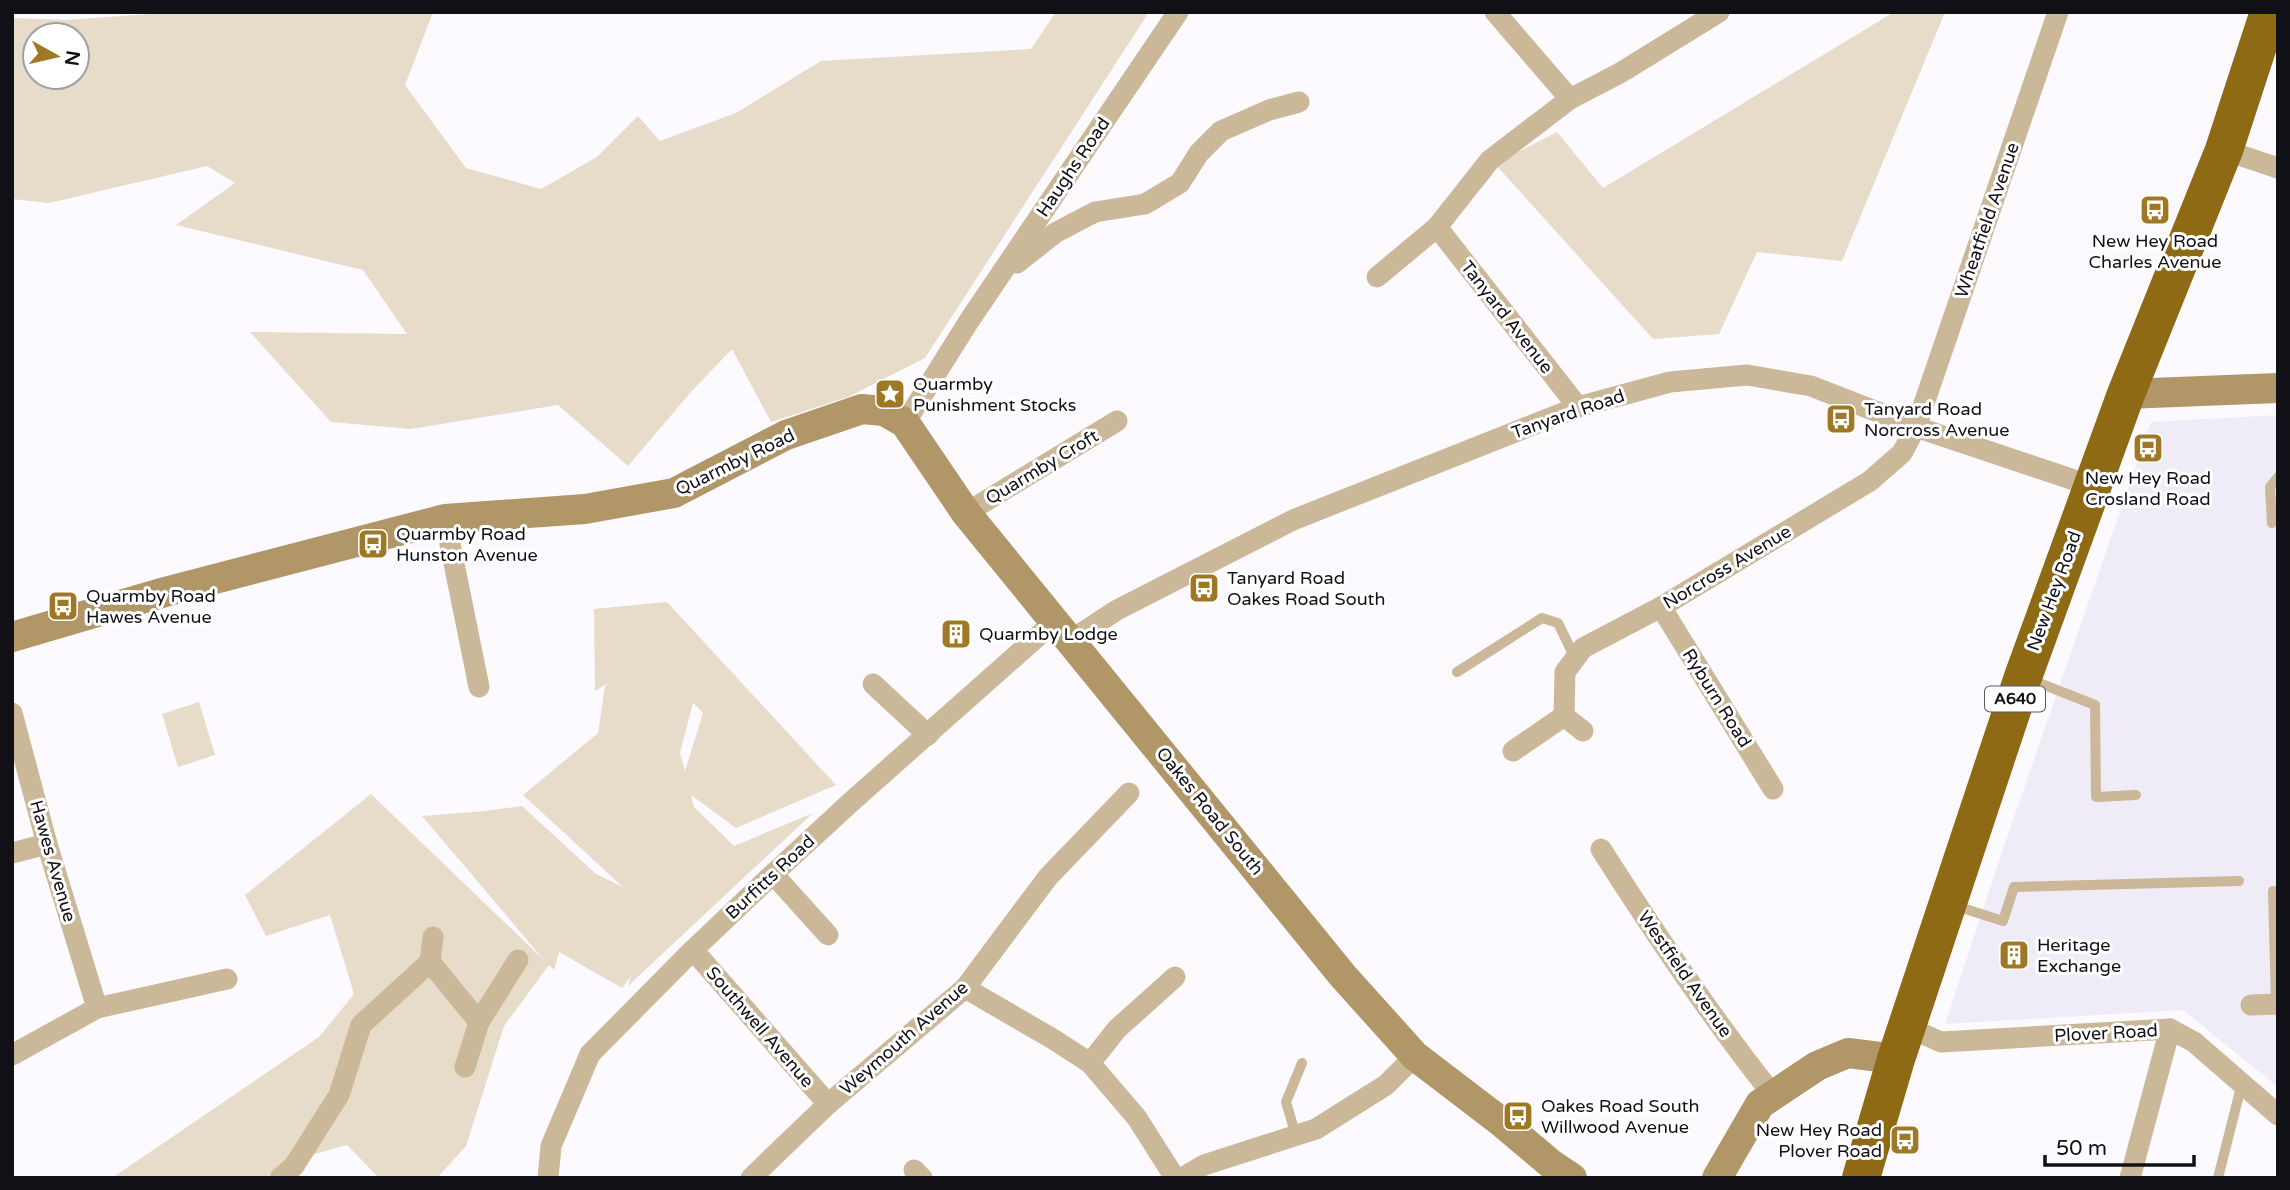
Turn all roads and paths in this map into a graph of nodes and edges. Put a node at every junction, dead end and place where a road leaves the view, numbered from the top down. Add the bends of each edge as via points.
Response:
1 (1178, 12) edge
2 (1495, 12) edge
3 (1719, 12) edge
4 (2058, 12) edge
5 (2269, 12) edge
6 (2267, 50) edge
7 (1570, 99) junction
8 (1299, 102) dead end
9 (2224, 150) junction
10 (2278, 168) edge
11 (1437, 227) junction
12 (1377, 277) dead end
13 (969, 321) junction
14 (2278, 388) edge
15 (2126, 394) junction
16 (1578, 407) junction
17 (895, 417) junction
18 (1117, 421) dead end
19 (1916, 427) junction
20 (2278, 477) edge
21 (2092, 486) junction
22 (966, 513) junction
23 (445, 519) junction
24 (2272, 523) dead end
25 (1661, 607) junction
26 (1063, 631) junction
27 (12, 637) edge
28 (1575, 658) junction
29 (1457, 672) dead end
30 (2023, 677) junction
31 (873, 684) dead end
32 (479, 687) dead end
33 (12, 713) edge
34 (1564, 716) junction
35 (1583, 731) dead end
36 (928, 735) junction
37 (1513, 751) dead end
38 (1773, 789) dead end
39 (1129, 793) dead end
40 (2136, 795) dead end
41 (47, 844) junction
42 (1601, 849) dead end
43 (12, 853) edge
44 (773, 874) junction
45 (2239, 881) dead end
46 (2273, 891) dead end
47 (1948, 903) junction
48 (828, 936) dead end
49 (433, 937) dead end
50 (692, 950) junction
51 (518, 960) dead end
52 (430, 962) junction
53 (1175, 977) dead end
54 (227, 978) dead end
55 (965, 988) junction
56 (2277, 1004) edge
57 (2251, 1005) dead end
58 (97, 1008) junction
59 (478, 1022) junction
60 (2170, 1029) junction
61 (1901, 1043) junction
62 (12, 1055) edge
63 (1415, 1056) junction
64 (1090, 1063) junction
65 (1302, 1063) dead end
66 (465, 1067) dead end
67 (2242, 1083) junction
68 (1773, 1095) junction
69 (828, 1104) junction
70 (2278, 1115) edge
71 (1296, 1136) junction
72 (280, 1178) edge
73 (548, 1178) edge
74 (751, 1178) edge
75 (1175, 1178) edge
76 (1182, 1178) edge
77 (1572, 1178) edge
78 (1717, 1178) edge
79 (1861, 1178) edge
80 (2130, 1178) edge
81 (2218, 1178) edge

1 - 13 street, Haughs Road
2 - 7 street
3 - 7 street
4 - 19 street, Wheatfield Avenue
5 - 6 highway, New Hey Road / A640
6 - 9 highway, New Hey Road / A640
7 - 11 street via 1490,160
8 - 13 street, Haughs Road via 1221,131 1199,153 1180,183 1145,204 1095,212 1055,233 1020,258
9 - 10 street
9 - 15 highway, New Hey Road / A640
11 - 12 street
11 - 16 street, Tanyard Avenue
13 - 17 street, Haughs Road
14 - 15 street
15 - 21 highway, New Hey Road / A640
16 - 19 street, Tanyard Road via 1670,382 1747,375 1811,386
16 - 26 street, Tanyard Road via 1293,520 1118,610
17 - 22 street, Oakes Road South
17 - 23 street, Quarmby Road via 862,409 786,435 674,494 585,509
18 - 22 street, Quarmby Croft
19 - 21 street, Tanyard Road
19 - 25 street, Norcross Avenue via 1902,453 1870,481
20 - 24 lane via 2270,487
21 - 30 highway, New Hey Road / A640
22 - 26 street, Oakes Road South
23 - 27 street, Quarmby Road
23 - 32 street
25 - 28 street, Norcross Avenue via 1583,648
25 - 38 street, Ryburn Road
26 - 36 street, Burfitts Road
26 - 63 street, Oakes Road South via 1343,976
28 - 29 lane via 1558,623 1542,618
28 - 34 street via 1565,672
30 - 40 lane via 2095,705 2096,797
30 - 47 highway, New Hey Road / A640
31 - 36 street
33 - 41 street, Hawes Avenue
34 - 35 street
34 - 37 street
36 - 44 street, Burfitts Road
39 - 55 street, Weymouth Avenue via 1048,877
41 - 43 street
41 - 58 street, Hawes Avenue
42 - 68 street, Westfield Avenue via 1684,974
44 - 48 street
44 - 50 street, Burfitts Road
45 - 47 lane via 2014,887 2003,921
46 - 56 lane
47 - 61 highway, New Hey Road / A640
49 - 52 street
50 - 69 street, Southwell Avenue
50 - 73 street, Burfitts Road via 590,1054 551,1146
51 - 59 street
52 - 59 street
52 - 72 street via 361,1025 339,1095 294,1166
53 - 64 street via 1117,1029
54 - 58 street
55 - 64 street
55 - 69 street, Weymouth Avenue
56 - 57 street
58 - 62 street
59 - 66 street
60 - 61 street, Plover Road
60 - 67 street, Plover Road via 2194,1042
60 - 80 street
61 - 68 street via 1847,1053 1817,1066
61 - 79 highway, New Hey Road / A640
63 - 71 street via 1386,1085 1316,1129
63 - 77 street, Oakes Road South
64 - 75 street via 1138,1118
65 - 71 lane via 1286,1102
67 - 70 street, Plover Road
67 - 81 lane
68 - 78 street via 1760,1104
69 - 74 street, Weymouth Avenue
71 - 76 street via 1204,1165

